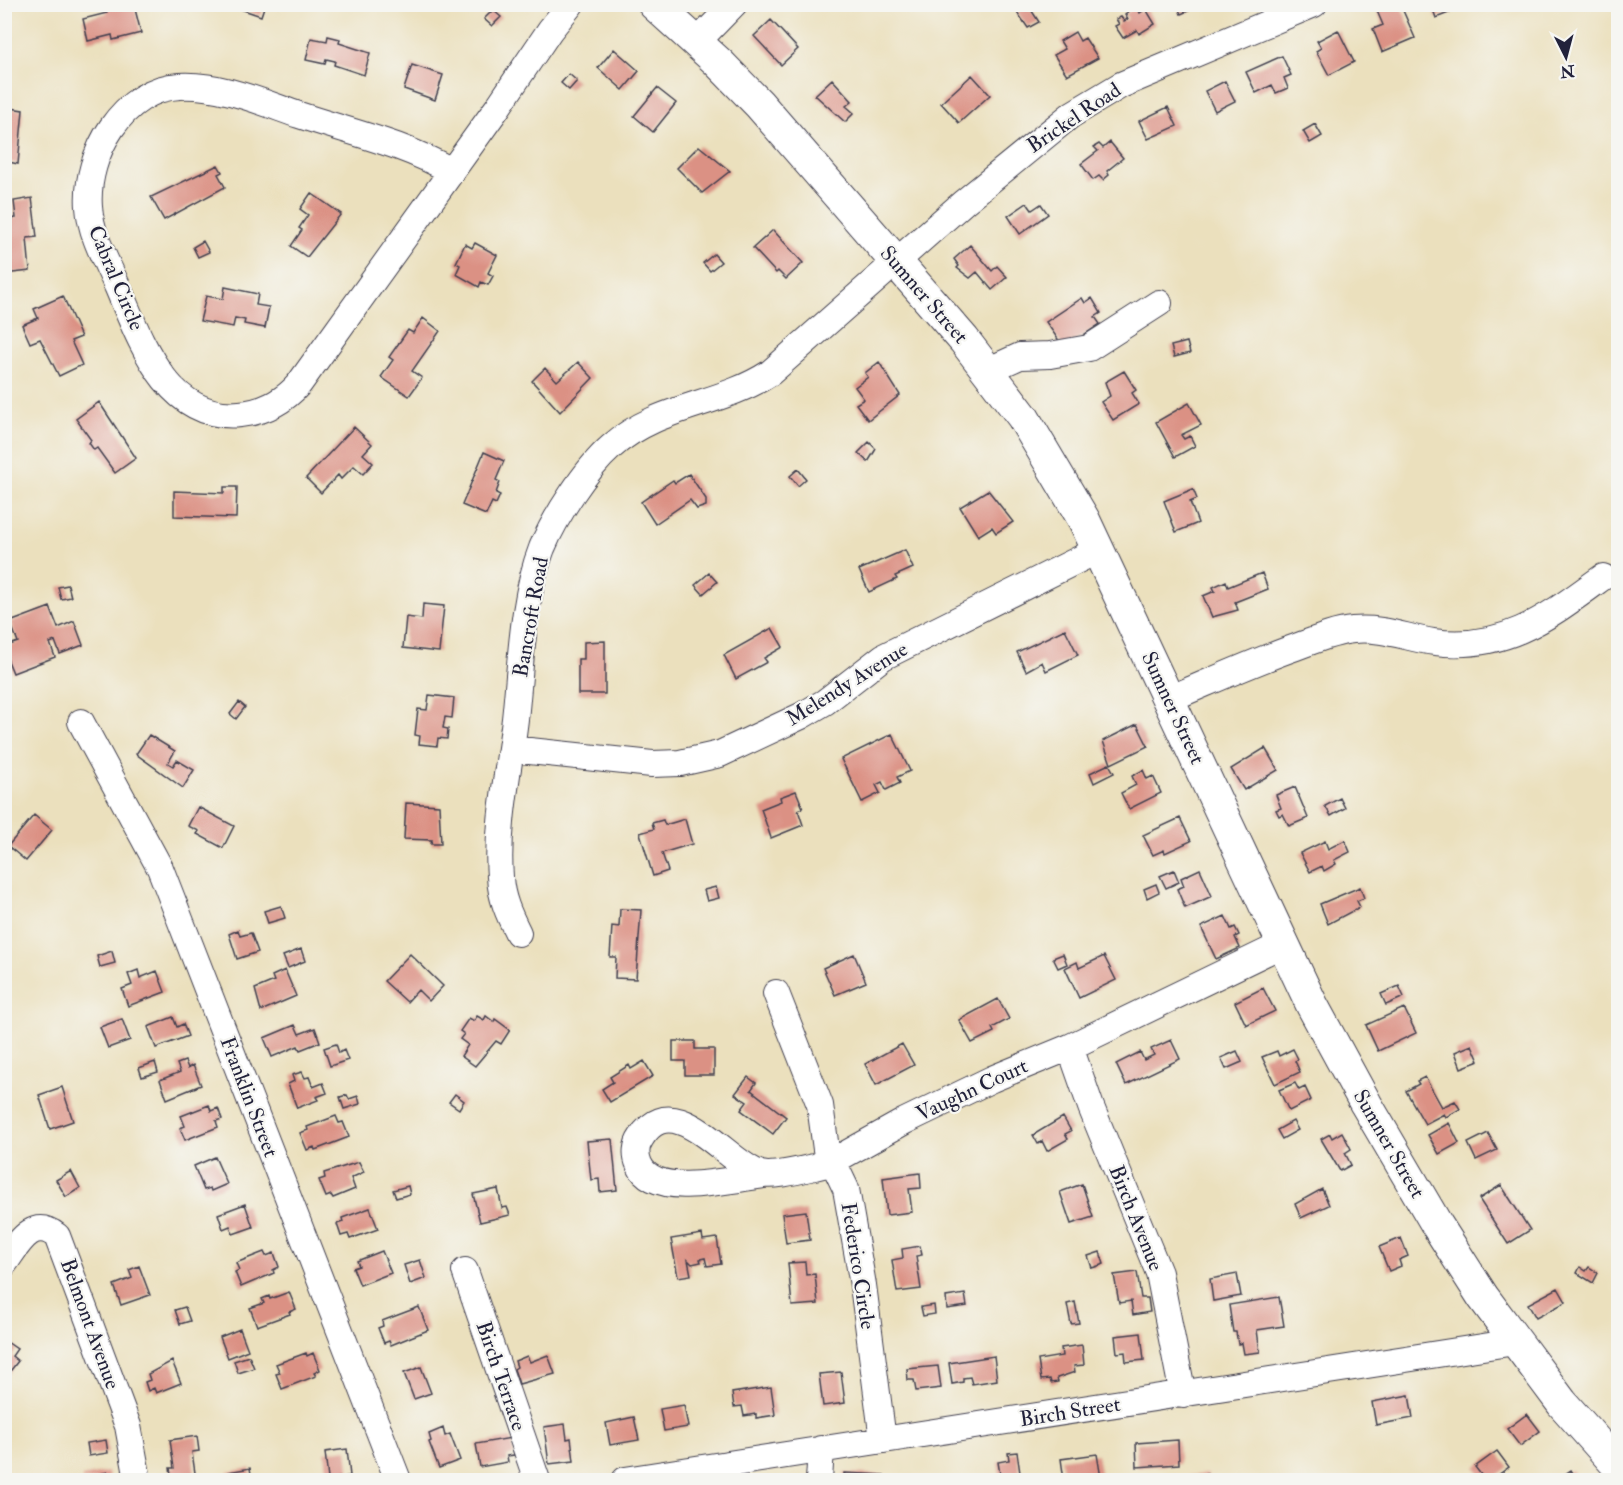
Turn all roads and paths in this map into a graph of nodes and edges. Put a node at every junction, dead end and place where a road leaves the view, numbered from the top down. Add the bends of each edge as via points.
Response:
1 (571, 4) edge
2 (654, 4) edge
3 (734, 4) edge
4 (1314, 4) edge
5 (698, 42) junction
6 (452, 171) junction
7 (895, 261) junction
8 (1159, 303) dead end
9 (989, 370) junction
10 (1098, 550) junction
11 (1604, 577) dead end
12 (1169, 699) junction
13 (81, 722) dead end
14 (511, 749) junction
15 (518, 933) dead end
16 (1283, 944) junction
17 (776, 993) dead end
18 (1070, 1047) junction
19 (828, 1164) junction
20 (763, 1175) dead end
21 (4, 1264) edge
22 (465, 1271) dead end
23 (1515, 1342) junction
24 (1183, 1395) junction
25 (883, 1440) junction
26 (821, 1449) junction
27 (1618, 1466) edge
28 (766, 1469) edge
29 (138, 1480) edge
30 (398, 1480) edge
31 (537, 1480) edge
32 (625, 1480) edge
33 (819, 1480) edge

1 - 6 street, Cabral Circle
2 - 5 main road, Sumner Street
3 - 5 street
4 - 7 street, Brickel Road via 1100,96 1025,151
5 - 7 main road, Sumner Street via 759,104
6 - 6 street, Cabral Circle via 299,384 270,406 242,414 205,410 168,386 127,310 94,233 89,206 96,159 118,120 141,98 167,87 219,90 418,155
7 - 9 main road, Sumner Street
7 - 14 street, Bancroft Road via 770,373 737,391 643,424 608,449 589,473 552,528 535,571
8 - 9 street via 1089,348 1020,356
9 - 10 main road, Sumner Street via 1045,451
10 - 12 main road, Sumner Street
10 - 14 street, Melendy Avenue via 893,652 801,716 720,754 652,764
11 - 12 street via 1551,614 1501,639 1432,642 1386,630 1353,630 1269,657
12 - 16 main road, Sumner Street
13 - 30 street, Franklin Street via 160,868
14 - 15 street, Bancroft Road via 499,870 506,908
16 - 18 street, Vaughn Court
16 - 23 main road, Sumner Street via 1337,1052 1414,1188
17 - 19 street via 820,1105
18 - 19 street, Vaughn Court via 905,1120
18 - 24 street, Birch Avenue via 1159,1273
19 - 20 street
19 - 25 street, Federico Circle via 842,1176 846,1189
21 - 29 street, Belmont Avenue via 26,1233 40,1228 57,1236 128,1426
22 - 31 street, Birch Terrace
23 - 24 street, Birch Street
23 - 27 main road, Sumner Street
24 - 25 street, Birch Street
25 - 26 street, Birch Street
26 - 28 street, Birch Street
26 - 33 street
28 - 32 street, Birch Street

